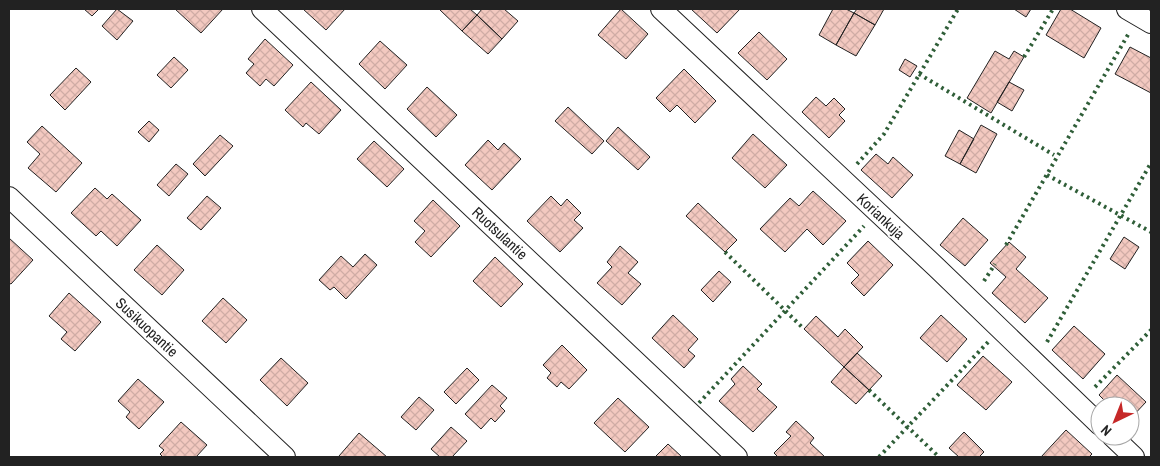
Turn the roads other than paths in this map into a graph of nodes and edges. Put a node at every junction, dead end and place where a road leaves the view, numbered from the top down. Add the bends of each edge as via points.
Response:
1 (262, 9) edge
2 (661, 9) edge
3 (1127, 9) edge
4 (1151, 23) edge
5 (9, 197) edge
6 (1090, 416) edge
7 (1122, 446) edge
8 (285, 457) edge
9 (737, 457) edge
10 (1134, 457) edge

1 - 9 street, Ruotsulantie
2 - 6 street, Koriankuja
3 - 4 street
5 - 8 street, Susikuopantie
7 - 10 street

